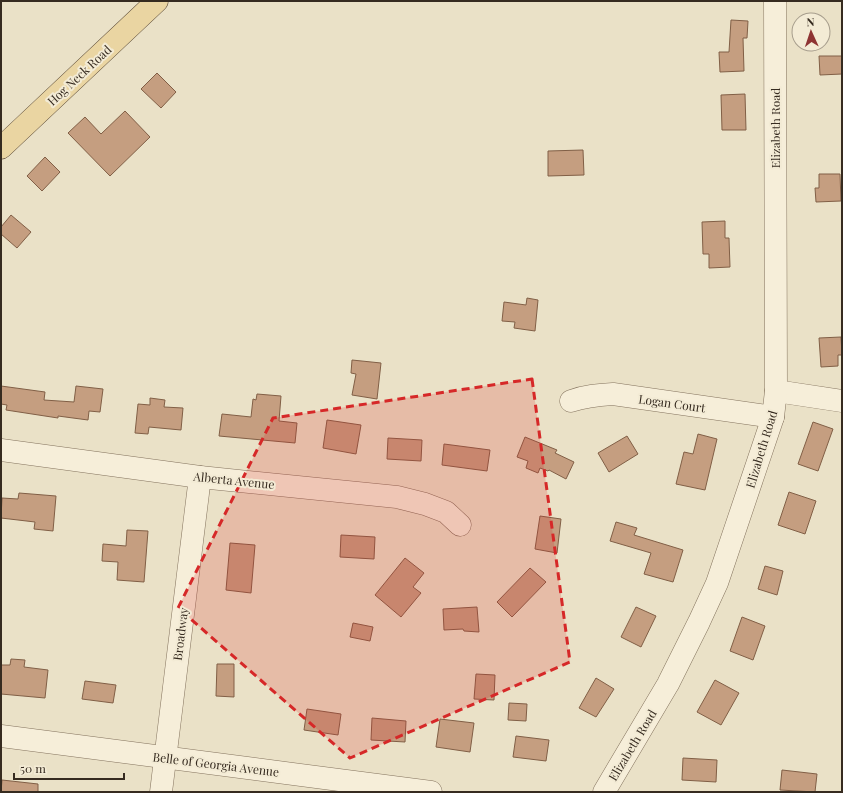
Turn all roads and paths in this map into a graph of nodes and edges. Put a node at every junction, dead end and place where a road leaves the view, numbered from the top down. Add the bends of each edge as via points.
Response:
1 (157, 1) edge
2 (775, 1) edge
3 (1, 148) edge
4 (776, 391) junction
5 (571, 401) dead end
6 (842, 401) edge
7 (773, 417) junction
8 (1, 450) edge
9 (200, 477) junction
10 (460, 526) dead end
11 (1, 736) edge
12 (165, 758) junction
13 (161, 792) edge
14 (431, 792) edge
15 (604, 792) edge

1 - 3 main road, Hog Neck Road
2 - 4 street, Elizabeth Road
4 - 6 street
4 - 7 street, Elizabeth Road
5 - 7 street, Logan Court via 593,395 613,394
7 - 15 street, Elizabeth Road via 714,590 668,684
8 - 9 street, Alberta Avenue
9 - 10 street, Alberta Avenue via 397,497 446,512
9 - 12 street, Broadway
11 - 12 street, Belle of Georgia Avenue
12 - 13 street, Broadway
12 - 14 street, Belle of Georgia Avenue

